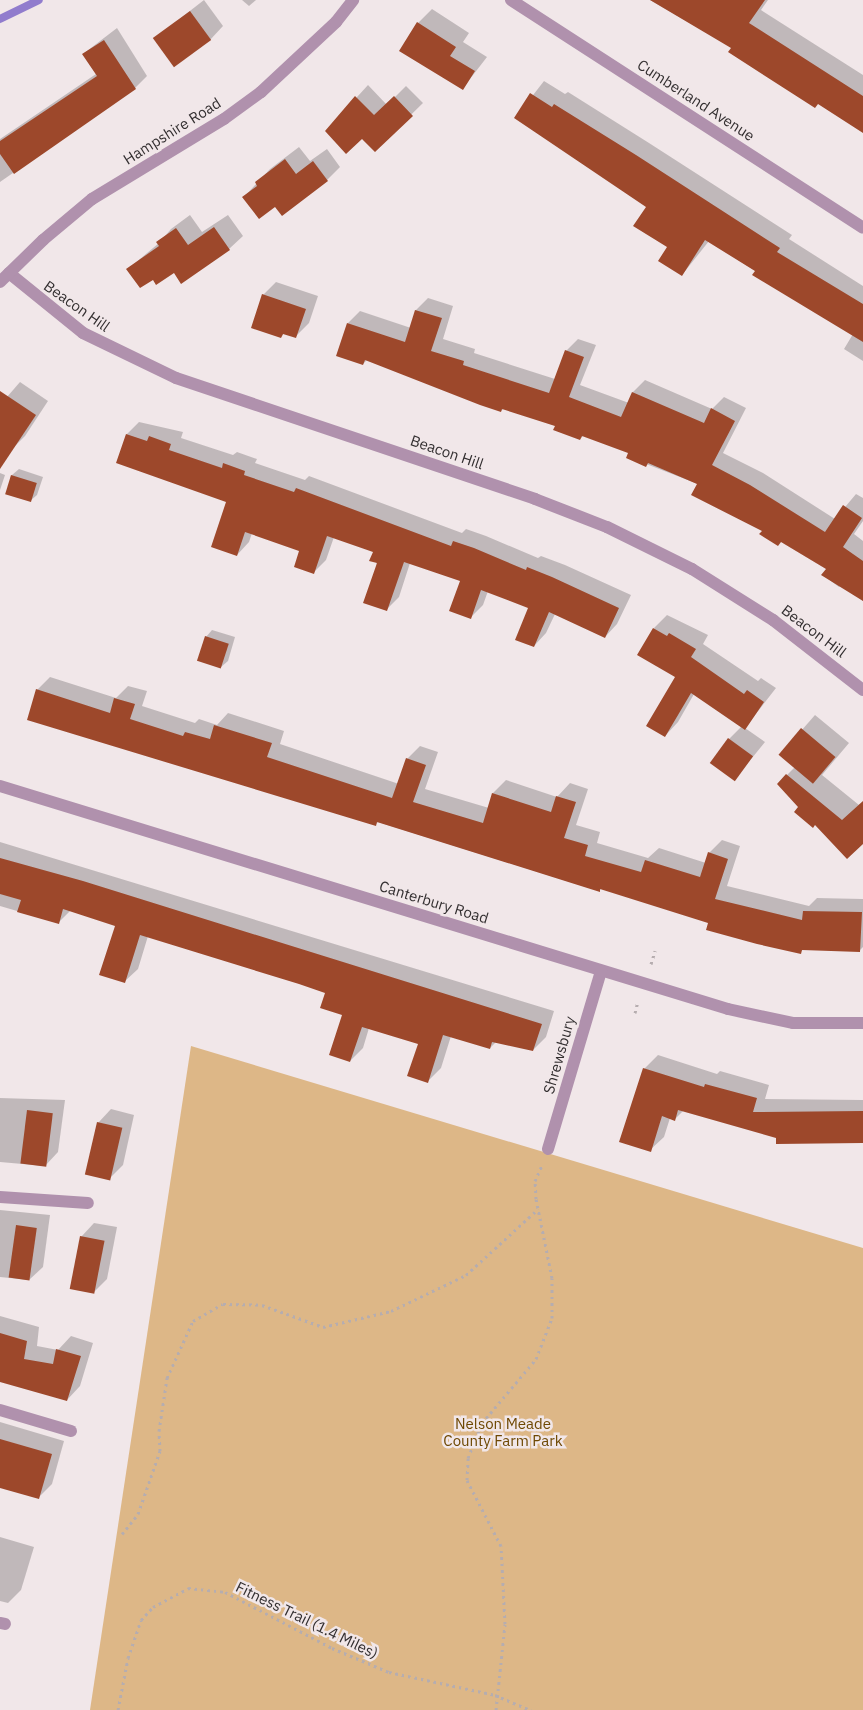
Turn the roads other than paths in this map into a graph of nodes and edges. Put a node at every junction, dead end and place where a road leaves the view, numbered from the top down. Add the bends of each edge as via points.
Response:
1 (353, 0) edge
2 (511, 0) edge
3 (863, 228) edge
4 (4, 277) edge
5 (863, 690) edge
6 (0, 786) edge
7 (602, 970) junction
8 (863, 1022) edge
9 (548, 1149) road end
10 (0, 1197) edge
11 (88, 1203) dead end
12 (0, 1410) edge
13 (71, 1431) dead end

1 - 4 street, Hampshire Road via 330,29 261,92 92,200
2 - 3 street, Cumberland Avenue
4 - 5 street, Beacon Hill via 83,333 168,374 535,499 607,527 692,569 773,620
6 - 7 street, Canterbury Road
7 - 8 street, Canterbury Road via 728,1010 794,1023
7 - 9 street, Shrewsbury
10 - 11 street
12 - 13 street

